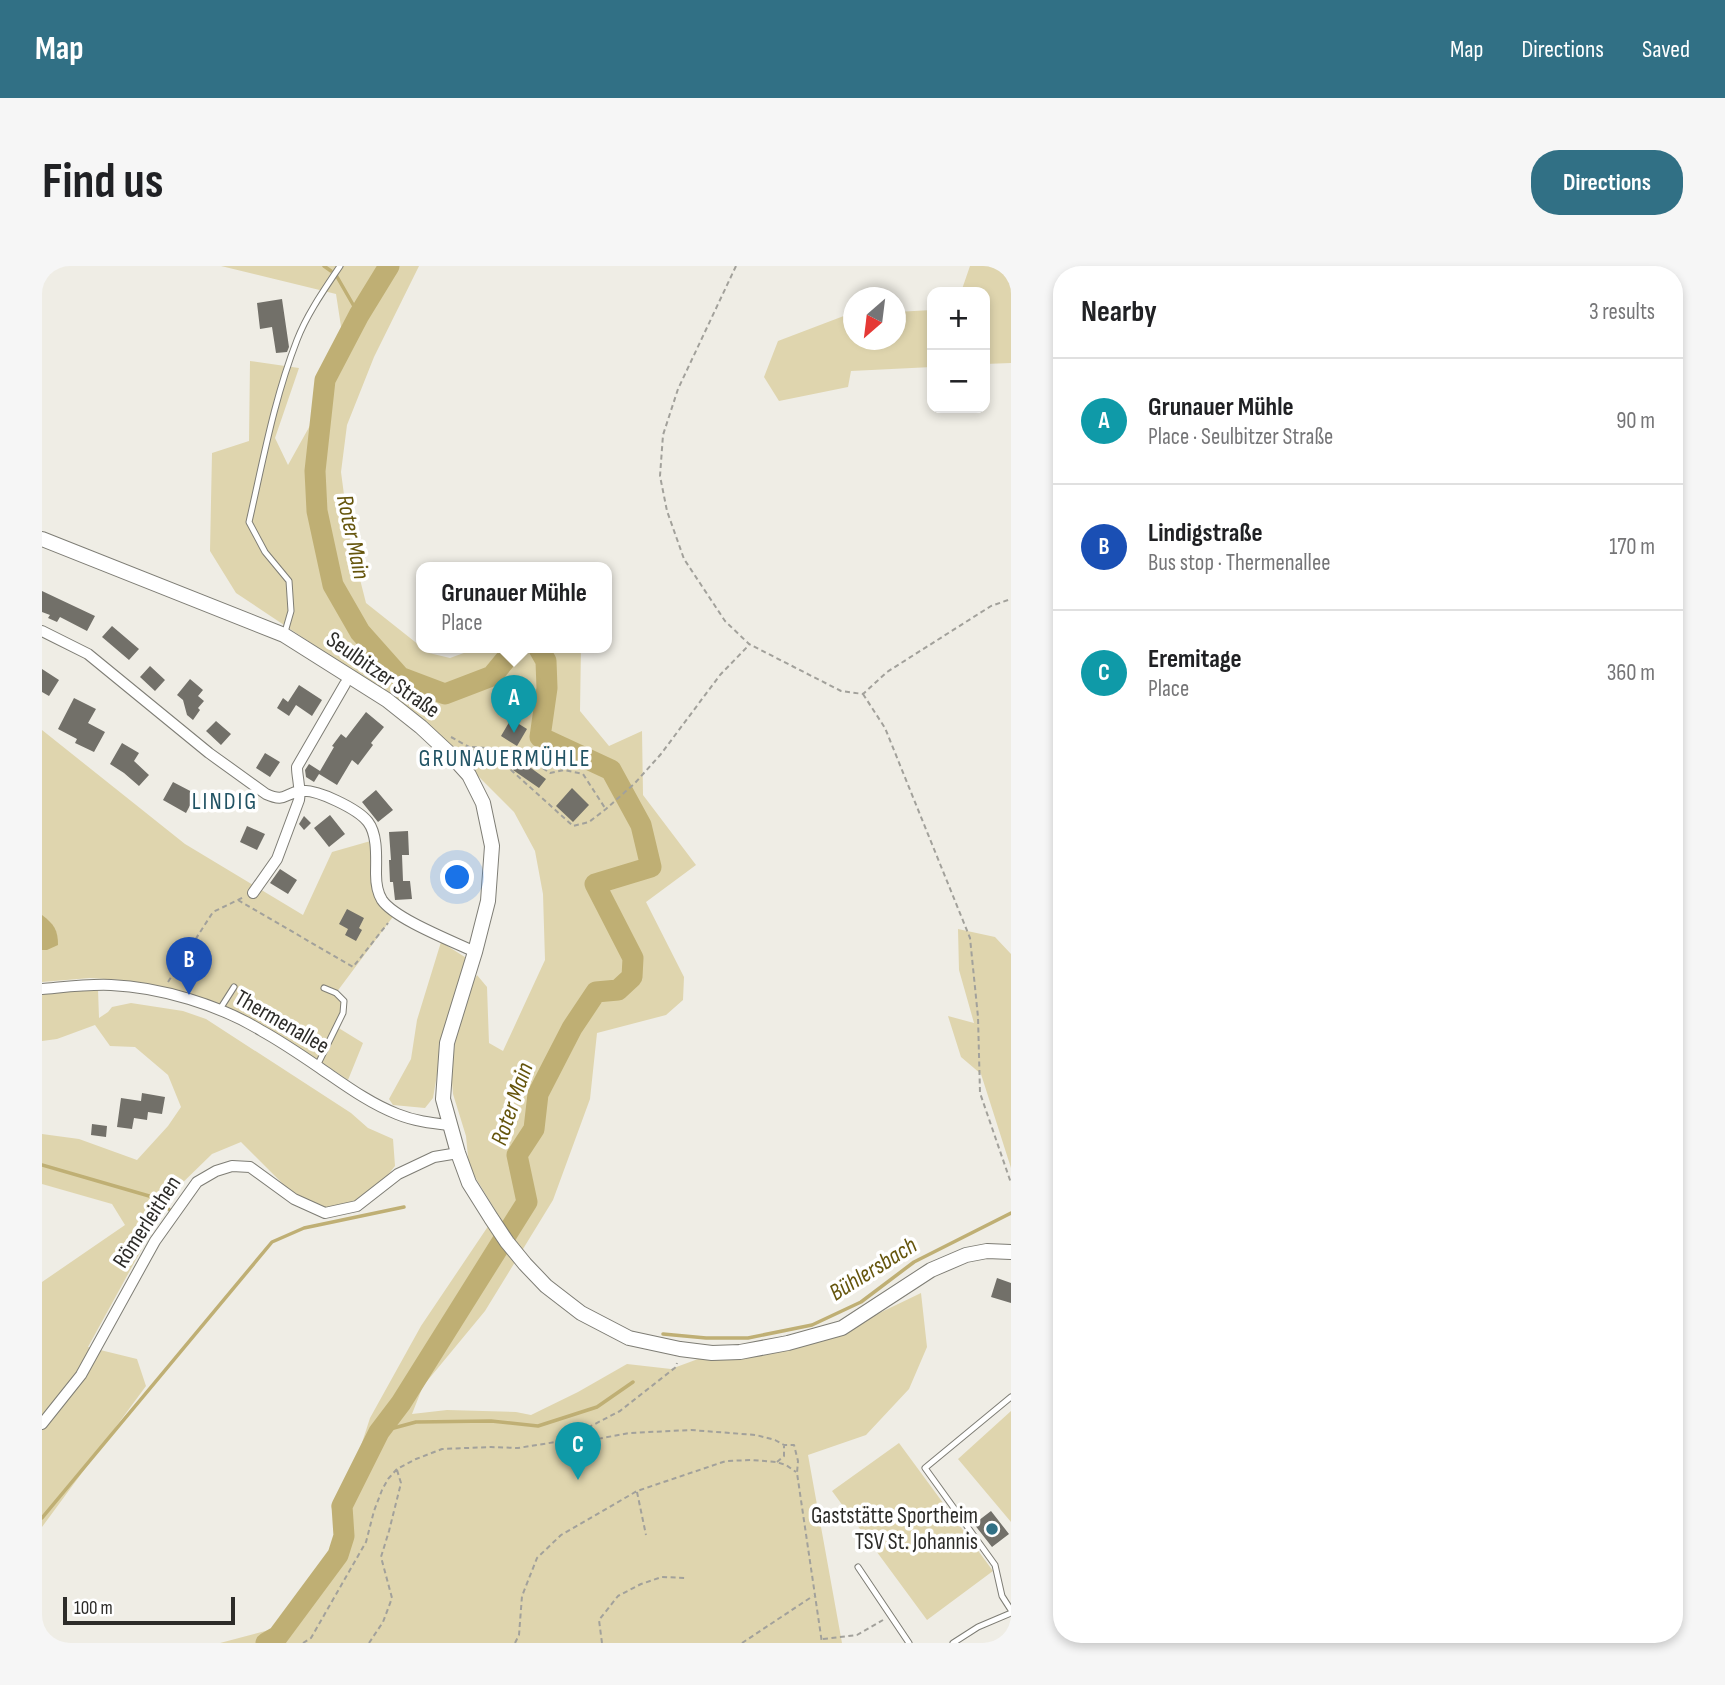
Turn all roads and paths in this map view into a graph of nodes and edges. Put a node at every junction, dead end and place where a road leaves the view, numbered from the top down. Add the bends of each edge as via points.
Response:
1 (340, 266) edge
2 (736, 266) edge
3 (42, 539) edge
4 (1011, 599) edge
5 (42, 631) edge
6 (284, 635) junction
7 (749, 645) junction
8 (345, 684) dead end
9 (863, 694) junction
10 (451, 736) dead end
11 (469, 747) junction
12 (300, 791) junction
13 (606, 809) junction
14 (253, 893) joint
15 (238, 900) junction
16 (395, 914) junction
17 (475, 952) junction
18 (234, 987) dead end
19 (324, 988) dead end
20 (42, 989) edge
21 (167, 993) junction
22 (220, 1009) junction
23 (317, 1066) junction
24 (449, 1125) junction
25 (458, 1153) junction
26 (1011, 1183) edge
27 (1011, 1252) edge
28 (676, 1367) dead end
29 (1011, 1397) edge
30 (42, 1424) edge
31 (562, 1441) junction
32 (784, 1445) junction
33 (776, 1462) junction
34 (397, 1469) junction
35 (797, 1473) junction
36 (637, 1491) junction
37 (646, 1535) dead end
38 (858, 1567) dead end
39 (686, 1578) dead end
40 (814, 1595) junction
41 (1011, 1612) edge
42 (890, 1616) junction
43 (822, 1641) edge
44 (303, 1643) edge
45 (369, 1643) edge
46 (515, 1643) edge
47 (602, 1643) edge
48 (742, 1643) edge
49 (909, 1643) edge
50 (953, 1643) edge

1 - 6 lane via 297,338 272,417 249,523 289,581 291,611
2 - 7 path via 678,389 663,435 660,476 684,559 725,621
3 - 6 street, Seulbitzer Straße
4 - 9 path via 991,606 887,671
5 - 12 street via 88,654 209,753 266,793 283,798
6 - 17 street, Seulbitzer Straße via 387,700 469,775 483,803 492,846 488,901
7 - 9 path via 841,691
7 - 13 path via 720,675 661,754
8 - 12 street via 297,767
9 - 26 path via 885,728 970,939 980,1093
10 - 11 path
11 - 13 path via 516,750 550,773 583,774
11 - 13 path via 511,771 573,825 589,822
12 - 14 street via 277,859
12 - 16 street via 333,799 368,822 375,843 376,885
14 - 15 path
15 - 16 path via 354,968
15 - 21 path via 213,912 168,981
16 - 17 street
17 - 24 street, Seulbitzer Straße via 447,1043 443,1099
18 - 22 lane
19 - 23 lane via 344,1001 343,1013
20 - 21 street, Thermenallee via 112,985
21 - 22 street, Thermenallee
22 - 23 street, Thermenallee
23 - 24 street, Thermenallee via 384,1109
24 - 25 street, Seulbitzer Straße
25 - 27 street, Seulbitzer Straße via 469,1183 491,1218 546,1286 581,1313 629,1338 680,1349 740,1352 842,1328 931,1270 966,1255
25 - 30 street, Römerleithen via 434,1157 398,1174 356,1206 325,1213 294,1199 250,1167 232,1166 197,1182 155,1241 81,1375
28 - 31 path via 620,1411
29 - 41 lane via 925,1468 995,1565
31 - 32 path via 691,1430 756,1435
31 - 34 path via 518,1448 442,1450
32 - 33 path via 784,1456
32 - 35 path via 794,1445
33 - 35 path
33 - 36 path via 726,1461
34 - 44 path via 382,1490 366,1542 311,1638
34 - 45 path via 401,1483 381,1557 392,1598
35 - 40 path
36 - 37 path
36 - 46 path via 561,1535 537,1558 522,1596
38 - 42 lane
39 - 47 path via 662,1577 618,1596 599,1620
40 - 43 path
40 - 48 path
41 - 50 lane
42 - 43 path via 857,1635
42 - 49 lane

